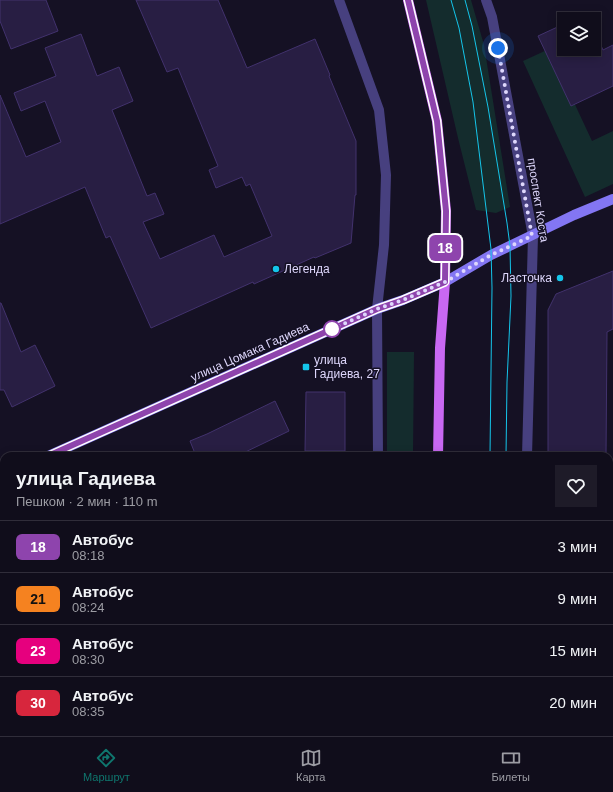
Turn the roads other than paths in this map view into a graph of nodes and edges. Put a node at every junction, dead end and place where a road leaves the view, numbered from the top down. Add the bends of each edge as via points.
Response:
1 (339, 0) edge
2 (408, 0) edge
3 (486, 0) edge
4 (613, 199) edge
5 (532, 236) junction
6 (445, 282) junction
7 (377, 309) junction
8 (57, 452) edge
9 (378, 452) edge
10 (438, 452) edge
11 (527, 452) edge

1 - 7 street via 380,117 386,175 384,244
2 - 6 main road via 437,121 446,211
3 - 5 street, проспект Коста via 492,17
4 - 5 main road, улица Цомака Гадиева
5 - 6 main road, улица Цомака Гадиева via 491,255
5 - 11 street, проспект Коста
6 - 7 main road, улица Цомака Гадиева
6 - 10 main road via 440,348
7 - 8 main road, улица Цомака Гадиева
7 - 9 street

